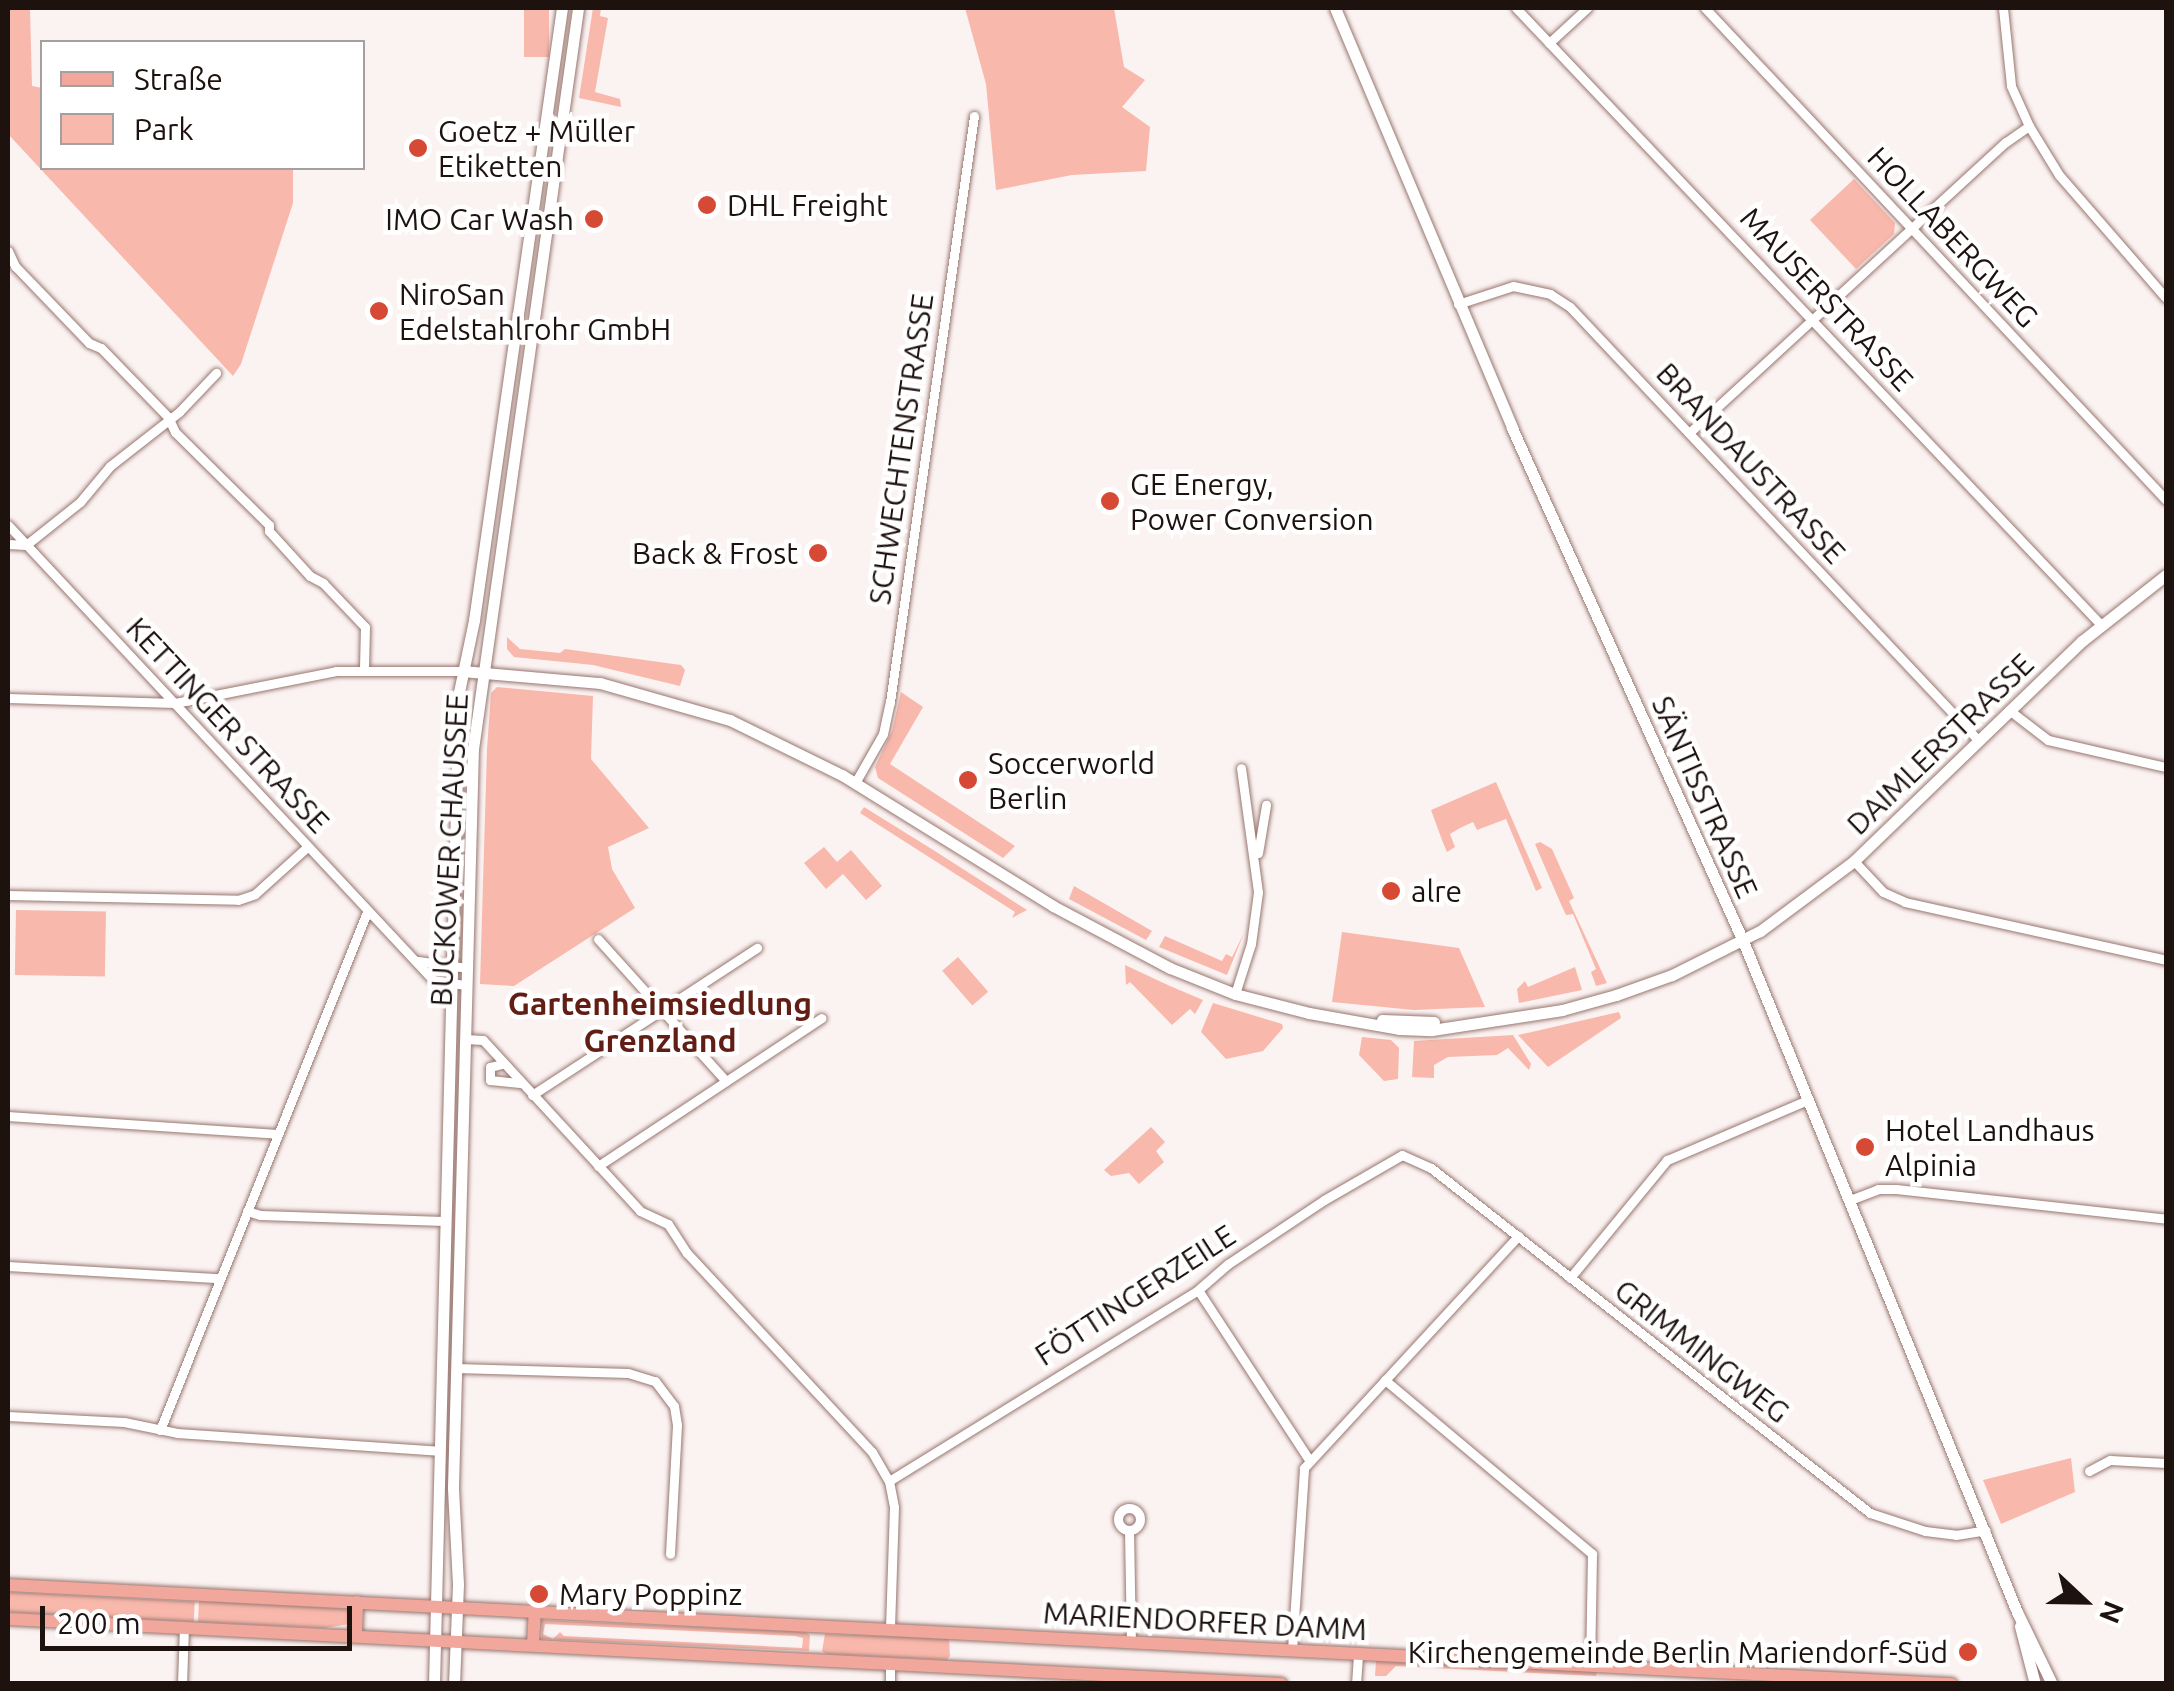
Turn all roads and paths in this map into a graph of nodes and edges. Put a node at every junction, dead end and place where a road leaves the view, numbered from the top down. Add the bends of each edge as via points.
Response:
1 (562, 8) edge
2 (578, 8) edge
3 (1335, 8) edge
4 (1516, 8) edge
5 (1586, 8) edge
6 (1705, 8) edge
7 (2003, 8) edge
8 (1550, 43) junction
9 (974, 116) dead end
10 (2029, 126) junction
11 (1911, 230) junction
12 (8, 252) edge
13 (11, 269) edge
14 (2166, 298) edge
15 (1458, 304) junction
16 (1812, 320) junction
17 (216, 372) dead end
18 (168, 417) junction
19 (1689, 433) junction
20 (2166, 500) edge
21 (8, 526) edge
22 (8, 544) edge
23 (26, 545) junction
24 (2166, 576) edge
25 (2102, 625) junction
26 (364, 669) junction
27 (462, 672) junction
28 (485, 672) junction
29 (8, 698) edge
30 (175, 703) junction
31 (2009, 710) junction
32 (1979, 740) junction
33 (2166, 767) edge
34 (1240, 768) dead end
35 (855, 783) junction
36 (1266, 806) dead end
37 (308, 848) junction
38 (1256, 860) junction
39 (1854, 860) junction
40 (8, 895) edge
41 (367, 912) junction
42 (598, 939) dead end
43 (1743, 941) junction
44 (757, 948) dead end
45 (411, 958) junction
46 (2166, 960) edge
47 (451, 968) junction
48 (467, 968) junction
49 (451, 984) junction
50 (466, 984) junction
51 (1235, 994) junction
52 (662, 1011) junction
53 (822, 1018) dead end
54 (465, 1039) junction
55 (502, 1064) junction
56 (726, 1081) junction
57 (521, 1084) junction
58 (532, 1095) junction
59 (1808, 1100) junction
60 (8, 1116) edge
61 (276, 1134) junction
62 (1409, 1155) joint
63 (598, 1166) junction
64 (1850, 1200) junction
65 (247, 1211) junction
66 (2166, 1218) edge
67 (444, 1221) junction
68 (1518, 1236) junction
69 (8, 1266) edge
70 (220, 1278) junction
71 (1570, 1278) junction
72 (1198, 1290) junction
73 (456, 1368) junction
74 (1385, 1380) junction
75 (8, 1416) edge
76 (160, 1430) junction
77 (438, 1450) junction
78 (1310, 1461) junction
79 (2166, 1463) edge
80 (2089, 1471) dead end
81 (889, 1481) junction
82 (1129, 1530) dead end
83 (1986, 1530) junction
84 (670, 1554) dead end
85 (8, 1585) edge
86 (357, 1602) junction
87 (434, 1607) junction
88 (457, 1609) junction
89 (535, 1612) junction
90 (2017, 1612) junction
91 (8, 1619) edge
92 (184, 1628) junction
93 (890, 1630) junction
94 (356, 1634) junction
95 (434, 1639) junction
96 (456, 1641) junction
97 (1131, 1642) junction
98 (534, 1646) junction
99 (1292, 1650) junction
100 (1358, 1653) junction
101 (890, 1664) junction
102 (1590, 1665) junction
103 (182, 1684) edge
104 (434, 1684) edge
105 (454, 1684) edge
106 (890, 1684) edge
107 (1282, 1684) edge
108 (1356, 1684) edge
109 (1951, 1684) edge
110 (2035, 1684) edge
111 (2052, 1684) edge

1 - 27 street, BUCKOWER CHAUSSEE
2 - 28 street, BUCKOWER CHAUSSEE
3 - 15 street, SÄNTISSTRASSE
4 - 8 street, MAUSERSTRASSE
5 - 8 street
6 - 11 street, HOLLABERGWEG
7 - 10 street via 2011,86
8 - 16 street, MAUSERSTRASSE
9 - 35 street, SCHWECHTENSTRASSE via 890,702 883,734
10 - 11 street
10 - 14 street via 2059,175
11 - 16 street
11 - 20 street, HOLLABERGWEG
12 - 13 street
13 - 18 street
15 - 19 street, BRANDAUSTRASSE via 1512,286 1558,298
15 - 43 street, SÄNTISSTRASSE
16 - 19 street
16 - 25 street, MAUSERSTRASSE
17 - 18 street
18 - 23 street
18 - 26 street via 310,576 365,626
19 - 32 street, BRANDAUSTRASSE
21 - 23 street, KETTINGER STRASSE
22 - 23 street
23 - 30 street, KETTINGER STRASSE
24 - 25 street, DAIMLERSTRASSE
25 - 31 street, DAIMLERSTRASSE
26 - 27 street
26 - 30 street
27 - 28 street, DAIMLERSTRASSE
27 - 47 street, BUCKOWER CHAUSSEE
28 - 35 street, DAIMLERSTRASSE via 600,682 657,696 759,732
28 - 48 street, BUCKOWER CHAUSSEE via 473,749
29 - 30 street
30 - 37 street, KETTINGER STRASSE
31 - 32 street, DAIMLERSTRASSE
31 - 33 street via 2048,740
32 - 39 street, DAIMLERSTRASSE
34 - 38 street
35 - 51 street, DAIMLERSTRASSE via 1084,924
36 - 38 street
37 - 40 street via 255,894 238,900
37 - 41 street, KETTINGER STRASSE
38 - 51 street via 1258,908
39 - 43 street, DAIMLERSTRASSE
39 - 46 street via 1883,892 1905,902
41 - 45 street, KETTINGER STRASSE
41 - 61 street
42 - 52 street
43 - 51 street, DAIMLERSTRASSE via 1609,997 1516,1018 1409,1030
43 - 59 street, SÄNTISSTRASSE
44 - 52 street
45 - 47 street
45 - 49 street, KETTINGER STRASSE via 432,980
47 - 48 street
47 - 49 street, BUCKOWER CHAUSSEE
48 - 50 street, BUCKOWER CHAUSSEE
49 - 50 street
49 - 67 street, BUCKOWER CHAUSSEE
50 - 54 street, BUCKOWER CHAUSSEE
52 - 56 street
52 - 58 street
53 - 56 street
54 - 55 street via 484,1040
54 - 73 street, BUCKOWER CHAUSSEE
55 - 57 street
55 - 57 street via 490,1067 490,1080
56 - 63 street
57 - 58 street
58 - 63 street
59 - 64 street, SÄNTISSTRASSE
59 - 71 street via 1666,1161
60 - 61 street
61 - 65 street
62 - 68 street, GRIMMINGWEG
62 - 72 street, FÖTTINGERZEILE via 1324,1200
63 - 81 street via 640,1210 668,1224 687,1253 872,1452
64 - 66 street via 1896,1190
64 - 83 street, SÄNTISSTRASSE
65 - 67 street
65 - 70 street
67 - 77 street, BUCKOWER CHAUSSEE
68 - 71 street, GRIMMINGWEG
68 - 74 street
69 - 70 street
70 - 76 street
71 - 83 street, GRIMMINGWEG via 1870,1513 1925,1532
72 - 78 street
72 - 81 street, FÖTTINGERZEILE
73 - 84 street via 628,1373 655,1381 674,1406 677,1425
73 - 88 street, BUCKOWER CHAUSSEE
74 - 78 street
74 - 102 street via 1592,1554
75 - 76 street
76 - 77 street
77 - 87 street, BUCKOWER CHAUSSEE
78 - 99 street via 1302,1476
79 - 80 street via 2110,1460
81 - 93 street via 895,1518
82 - 97 street
83 - 90 street, SÄNTISSTRASSE
85 - 86 main road, MARIENDORFER DAMM
86 - 87 main road, MARIENDORFER DAMM
86 - 94 main road
87 - 88 main road, MARIENDORFER DAMM
87 - 95 street, BUCKOWER CHAUSSEE
88 - 89 main road, MARIENDORFER DAMM
88 - 96 street, BUCKOWER CHAUSSEE
89 - 93 main road, MARIENDORFER DAMM
89 - 98 main road
90 - 110 street, SÄNTISSTRASSE
90 - 111 street, SÄNTISSTRASSE
91 - 92 main road, MARIENDORFER DAMM
92 - 94 main road, MARIENDORFER DAMM
92 - 103 street
93 - 97 main road, MARIENDORFER DAMM
94 - 95 main road, MARIENDORFER DAMM
95 - 96 main road, MARIENDORFER DAMM
95 - 104 street, BUCKOWER CHAUSSEE
96 - 98 main road, MARIENDORFER DAMM
96 - 105 street, BUCKOWER CHAUSSEE
97 - 99 main road, MARIENDORFER DAMM
98 - 101 main road, MARIENDORFER DAMM
99 - 100 main road, MARIENDORFER DAMM
100 - 102 main road, MARIENDORFER DAMM
100 - 108 street
101 - 106 street
101 - 107 main road, MARIENDORFER DAMM
102 - 109 main road, MARIENDORFER DAMM

